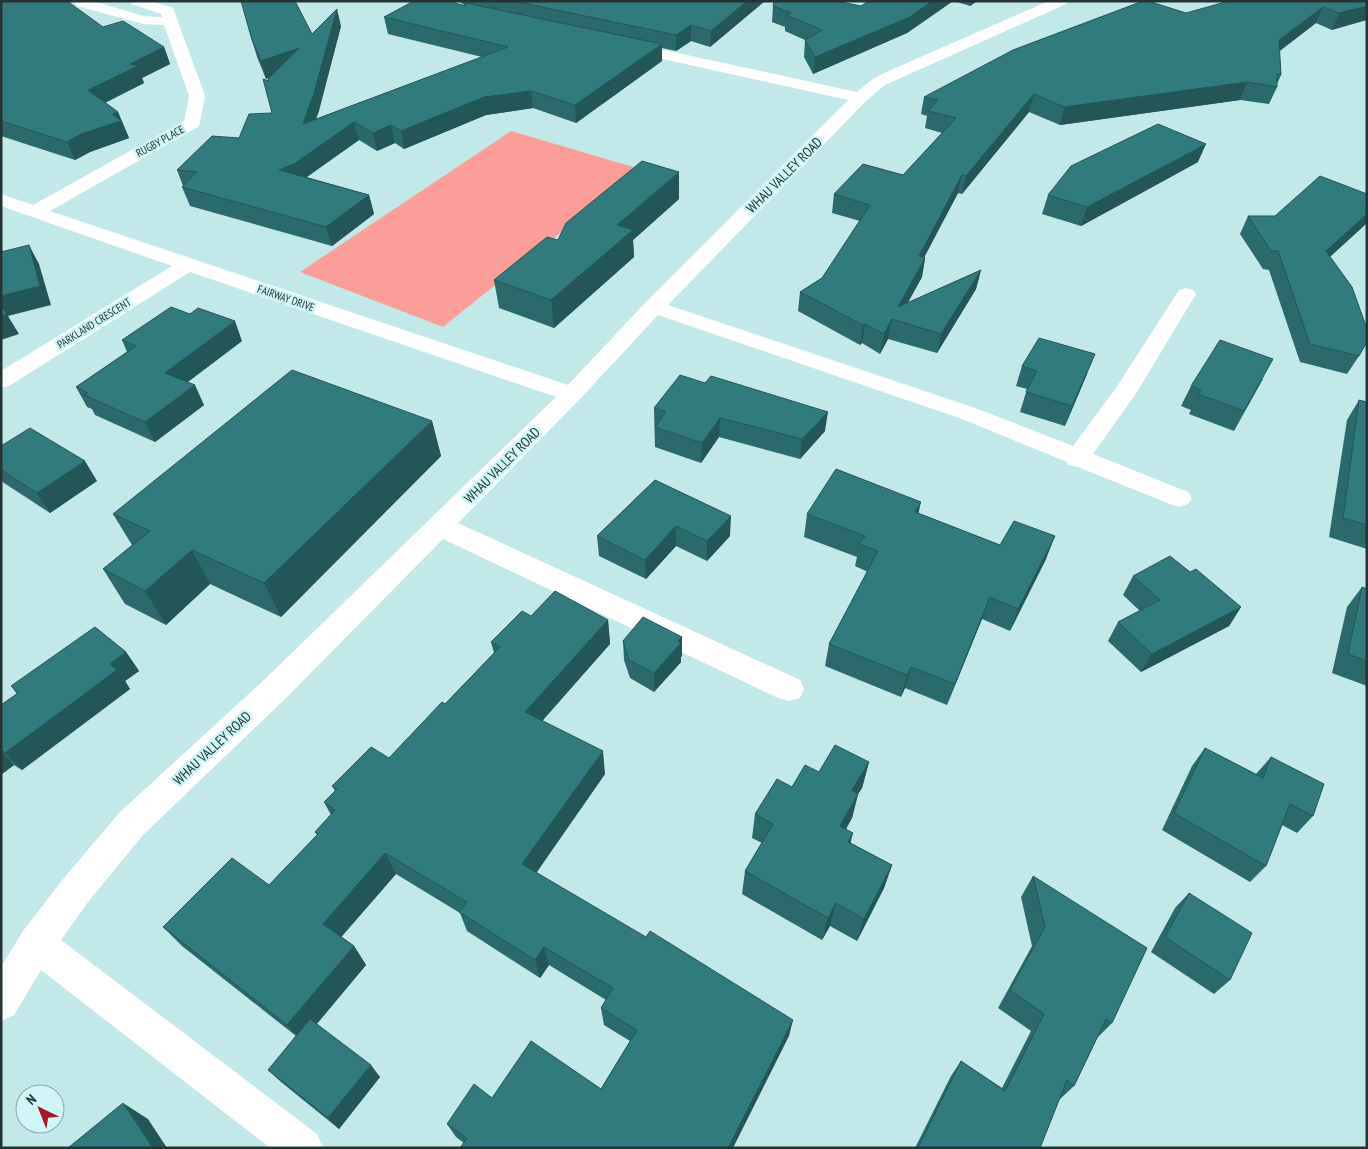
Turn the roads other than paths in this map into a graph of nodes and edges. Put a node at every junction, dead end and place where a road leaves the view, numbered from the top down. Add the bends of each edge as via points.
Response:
1 (85, 1) edge
2 (137, 1) edge
3 (1062, 1) edge
4 (170, 21) junction
5 (612, 45) edge
6 (860, 98) junction
7 (1, 200) edge
8 (35, 211) junction
9 (188, 265) junction
10 (1186, 294) dead end
11 (654, 307) junction
12 (1, 381) edge
13 (572, 394) junction
14 (1078, 459) junction
15 (1179, 498) dead end
16 (440, 526) junction
17 (789, 689) dead end
18 (36, 944) junction
19 (1, 1002) edge
20 (302, 1148) edge

1 - 4 street via 82,3 143,20
2 - 4 street, RUGBY PLACE via 168,11
3 - 6 street, WHAU VALLEY ROAD via 892,75
4 - 8 street, RUGBY PLACE via 197,96 192,123
5 - 6 street
6 - 11 street, WHAU VALLEY ROAD
7 - 8 street, FAIRWAY DRIVE
8 - 9 street, FAIRWAY DRIVE
9 - 12 street, PARKLAND CRESCENT
9 - 13 street, FAIRWAY DRIVE
10 - 14 street via 1126,392
11 - 13 street, WHAU VALLEY ROAD
11 - 14 street via 970,414
13 - 16 street, WHAU VALLEY ROAD
14 - 15 street
16 - 17 street
16 - 18 street, WHAU VALLEY ROAD via 276,688 131,824
18 - 19 street, WHAU VALLEY ROAD
18 - 20 street

